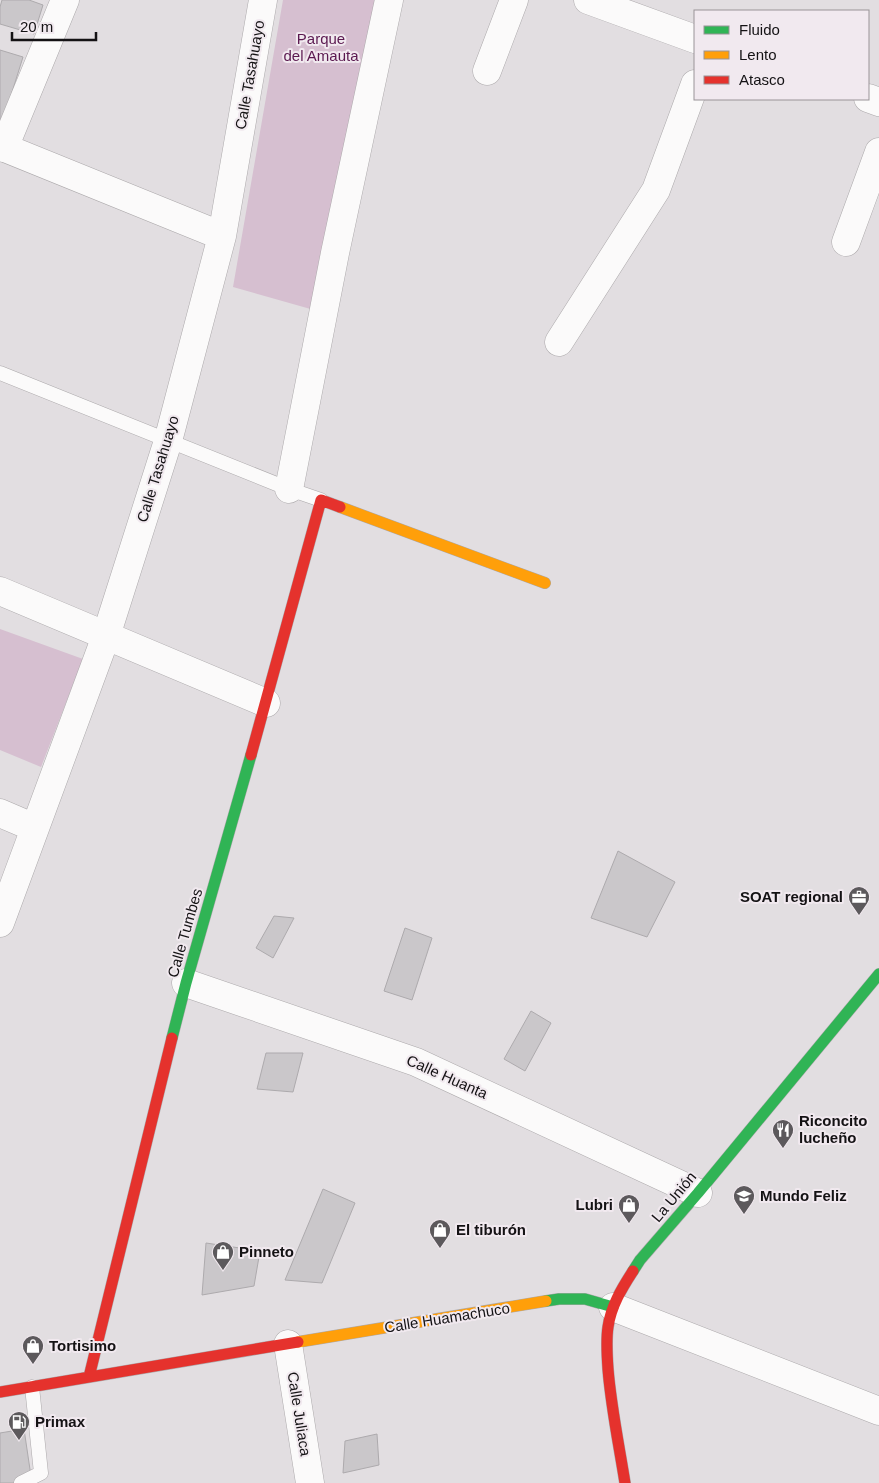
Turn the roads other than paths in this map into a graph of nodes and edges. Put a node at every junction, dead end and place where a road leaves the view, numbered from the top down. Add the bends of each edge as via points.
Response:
1 (65, 0) edge
2 (264, 0) edge
3 (389, 0) edge
4 (514, 0) edge
5 (588, 0) edge
6 (694, 39) edge
7 (487, 72) dead end
8 (694, 87) edge
9 (2, 147) edge
10 (879, 152) edge
11 (222, 236) junction
12 (846, 242) dead end
13 (559, 342) dead end
14 (0, 373) edge
15 (168, 441) junction
16 (290, 489) junction
17 (321, 500) junction
18 (545, 583) dead end
19 (0, 591) edge
20 (106, 636) junction
21 (266, 703) junction
22 (0, 813) edge
23 (35, 828) junction
24 (0, 923) edge
25 (879, 974) edge
26 (186, 983) junction
27 (698, 1193) junction
28 (613, 1306) junction
29 (288, 1344) junction
30 (89, 1377) junction
31 (32, 1387) junction
32 (0, 1392) edge
33 (879, 1411) edge
34 (21, 1483) edge
35 (310, 1483) edge
36 (625, 1483) edge

1 - 9 street
2 - 11 street, Calle Tasahuayo
3 - 16 street via 335,253
4 - 7 street
5 - 6 street
8 - 13 street via 656,190
9 - 11 street
10 - 12 street
11 - 15 street, Calle Tasahuayo
14 - 15 lane
15 - 16 lane
15 - 20 street, Calle Tasahuayo
16 - 17 lane
17 - 18 street
17 - 21 street, Calle Tumbes
19 - 20 street
20 - 21 street
20 - 23 street, Calle Tasahuayo
21 - 26 street, Calle Tumbes
22 - 23 street
23 - 24 street, Calle Tasahuayo
25 - 27 street, La Unión
26 - 27 street, Calle Huanta via 416,1062
26 - 30 street, Calle Tumbes
27 - 28 street, La Unión via 640,1260
28 - 29 street, Calle Huamachuco via 585,1299 559,1299
28 - 33 street, Calle Huamachuco
28 - 36 street, La Unión via 607,1350
29 - 30 street, Calle Huamachuco
29 - 35 street, Calle Juliaca
30 - 31 street, Calle Huamachuco
31 - 32 street, Calle Huamachuco
31 - 34 lane via 41,1473

